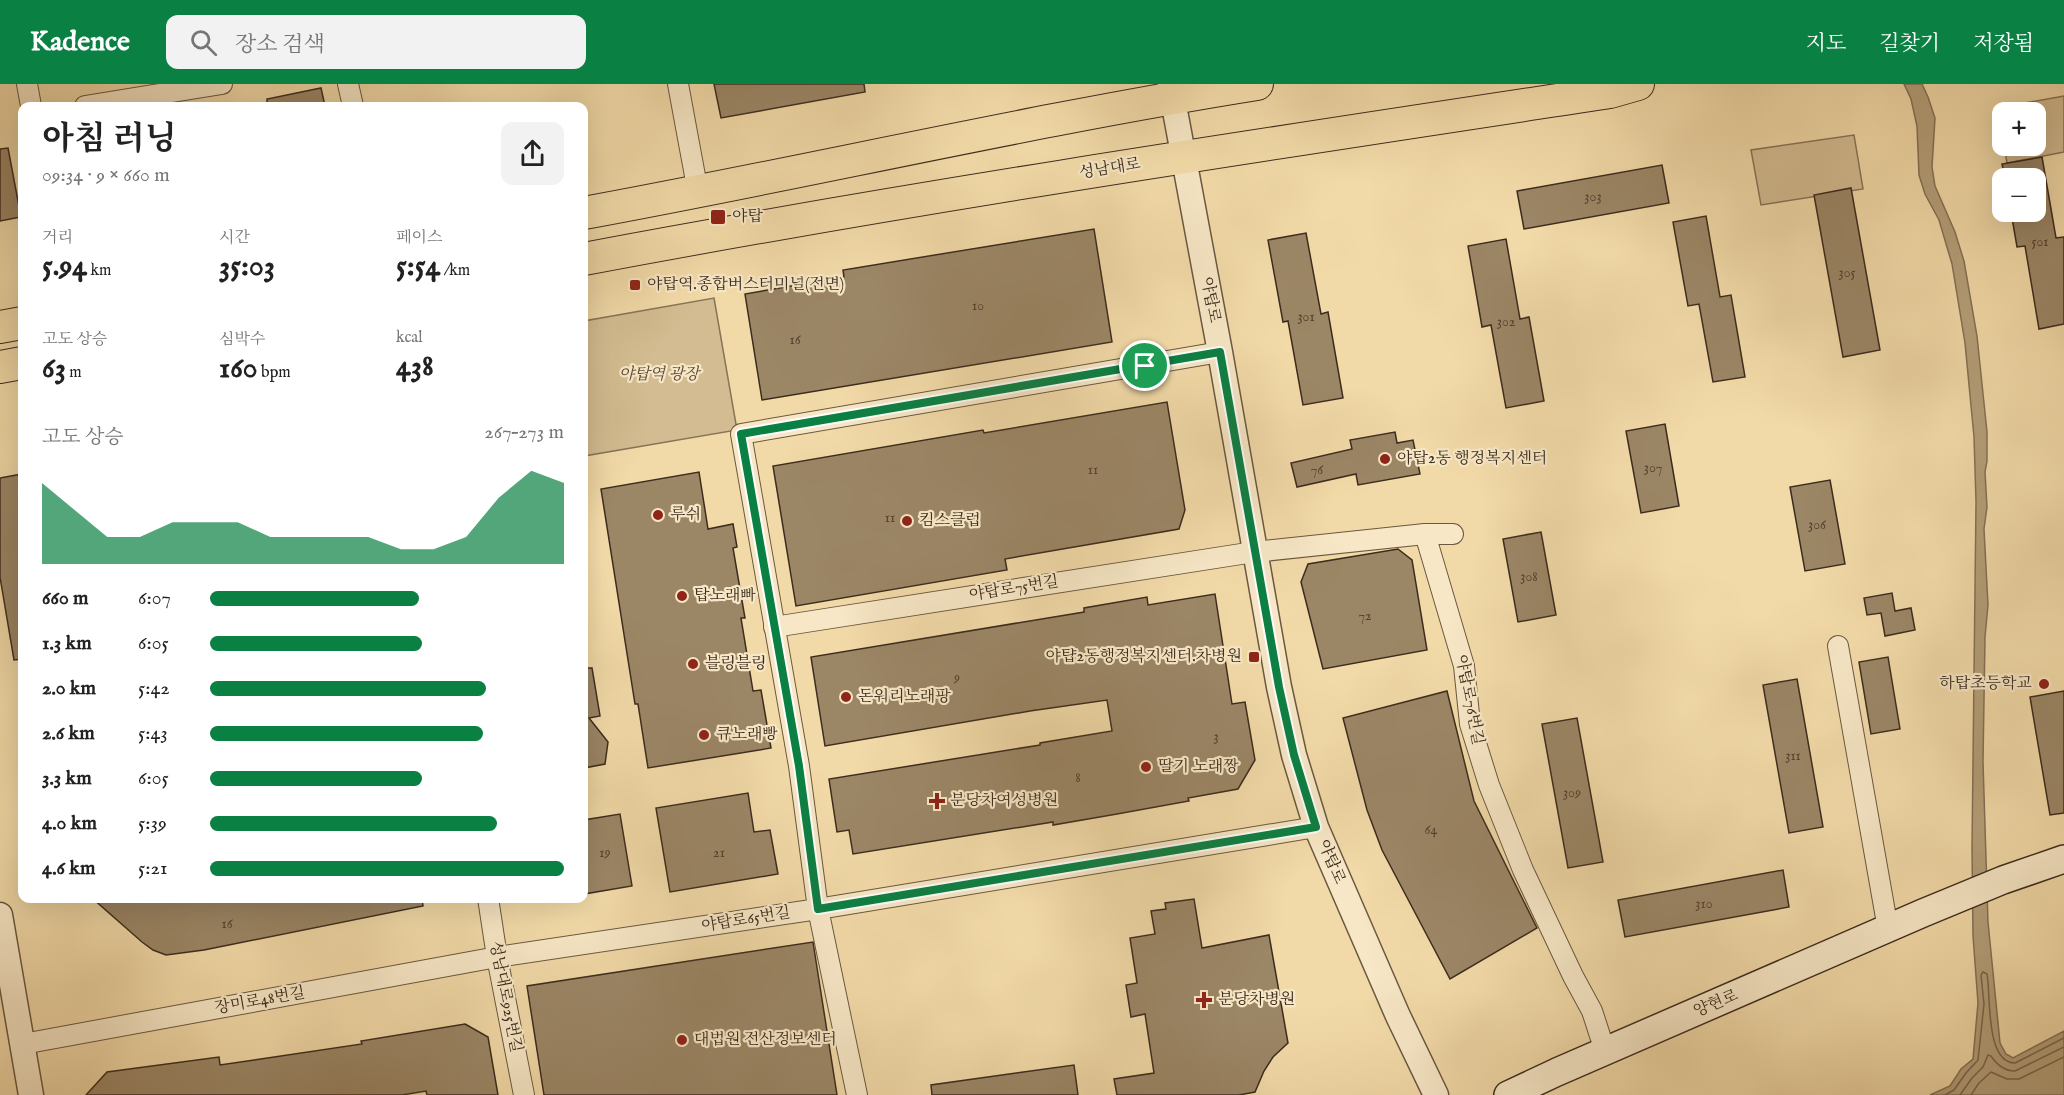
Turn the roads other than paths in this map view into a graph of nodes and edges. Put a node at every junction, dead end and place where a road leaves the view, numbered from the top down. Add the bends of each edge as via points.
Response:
1 (27, 84) edge
2 (222, 84) edge
3 (348, 84) edge
4 (678, 84) edge
5 (1257, 84) edge
6 (1638, 84) edge
7 (1171, 91) edge
8 (30, 102) edge
9 (110, 102) edge
10 (352, 102) edge
11 (1182, 157) junction
12 (698, 192) junction
13 (588, 212) edge
14 (588, 258) edge
15 (18, 324) edge
16 (0, 327) edge
17 (1220, 352) junction
18 (18, 364) edge
19 (0, 367) edge
20 (1425, 534) junction
21 (1453, 534) dead end
22 (1254, 552) junction
23 (774, 627) junction
24 (1838, 646) dead end
25 (1316, 827) junction
26 (2064, 859) edge
27 (489, 903) edge
28 (818, 909) junction
29 (0, 915) edge
30 (1887, 929) junction
31 (497, 957) junction
32 (23, 1044) junction
33 (1605, 1052) junction
34 (31, 1095) edge
35 (524, 1095) edge
36 (857, 1095) edge
37 (1436, 1095) edge
38 (1508, 1095) edge

1 - 8 street
2 - 9 street
3 - 10 street
4 - 12 street
5 - 7 main road
6 - 11 main road, 성남대로
7 - 11 street, 야탑로
7 - 12 main road
11 - 14 main road, 성남대로
11 - 17 street, 야탑로
12 - 13 main road
15 - 16 main road
17 - 22 street, 야탑로
17 - 23 street via 741,434
18 - 19 main road
20 - 21 street
20 - 22 street
20 - 33 street, 야탑로76번길 via 1464,666 1470,724 1489,785 1523,870 1592,1011
22 - 23 street, 야탑로75번길
22 - 25 street, 야탑로 via 1294,755
23 - 28 street via 799,766
24 - 30 street
25 - 28 street, 야탑로65번길
25 - 37 street, 야탑로
26 - 30 main road, 양현로
27 - 31 street, 성남대로925번길
28 - 31 street, 야탑로65번길
28 - 36 street
29 - 32 street
30 - 33 main road, 양현로
31 - 32 street, 장미로48번길
31 - 35 street, 성남대로925번길
32 - 34 street
33 - 38 main road, 양현로

